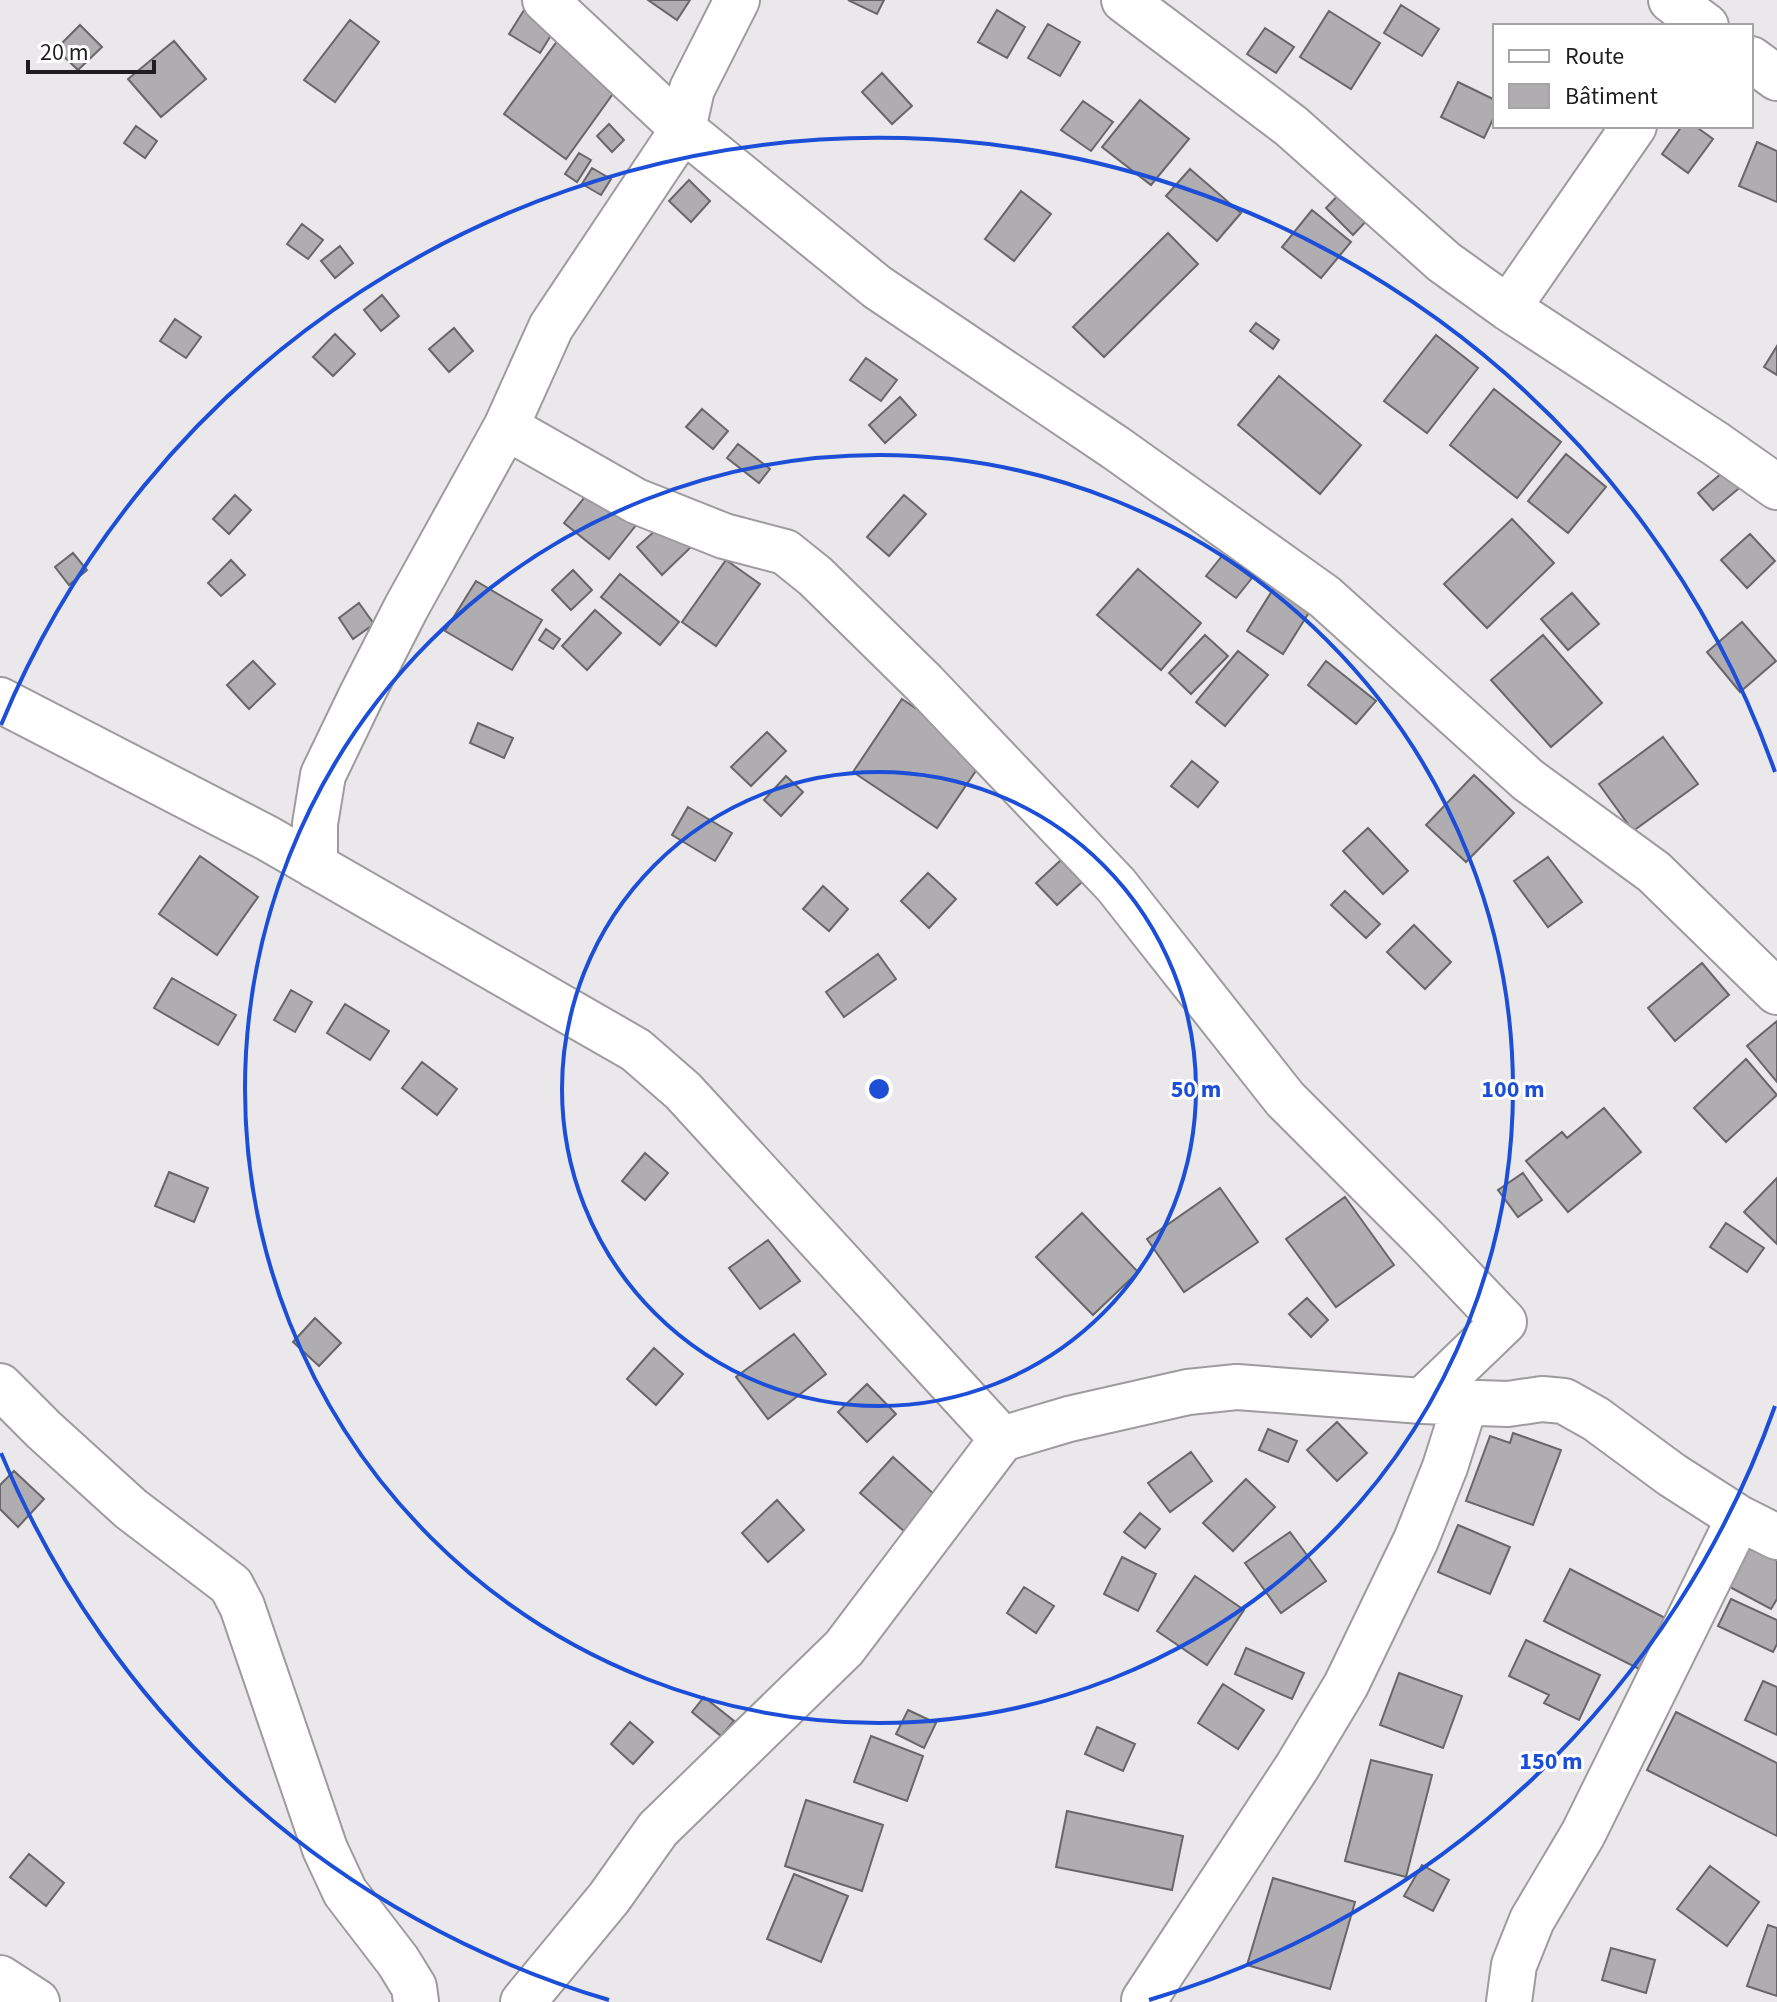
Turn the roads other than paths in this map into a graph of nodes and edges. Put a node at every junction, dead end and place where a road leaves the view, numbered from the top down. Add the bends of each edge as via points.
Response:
1 (545, 0) edge
2 (737, 0) edge
3 (1124, 0) edge
4 (1753, 60) edge
5 (1777, 78) edge
6 (1633, 128) edge
7 (683, 129) junction
8 (1508, 308) junction
9 (506, 427) junction
10 (1777, 487) edge
11 (0, 700) edge
12 (315, 866) junction
13 (1777, 992) edge
14 (0, 1386) edge
15 (1422, 1401) junction
16 (1466, 1401) junction
17 (1002, 1439) junction
18 (1739, 1518) junction
19 (1777, 1537) edge
20 (0, 1978) edge
21 (1144, 2000) dead end
22 (37, 2002) edge
23 (416, 2002) edge
24 (523, 2002) edge
25 (1509, 2002) edge

1 - 7 street
2 - 7 street via 692,89
3 - 8 street via 1291,126 1444,262
4 - 5 street
6 - 8 street
7 - 9 street via 551,327
7 - 13 street via 877,287 1325,597 1528,780 1654,872
8 - 10 street
9 - 12 street via 406,608 323,775
9 - 15 street via 636,501 724,536 785,552 924,683 1116,885 1285,1099 1504,1322
11 - 12 street
12 - 17 street via 636,1050 683,1091
14 - 23 street via 131,1509 231,1585 325,1849 345,1892 414,1987
15 - 16 street
15 - 17 street via 1237,1387 1188,1392
16 - 18 street via 1564,1401
16 - 21 street via 1416,1540 1346,1685
17 - 24 street via 844,1648 658,1829
18 - 19 street
18 - 25 street via 1583,1834 1532,1920 1514,1965
20 - 22 street

